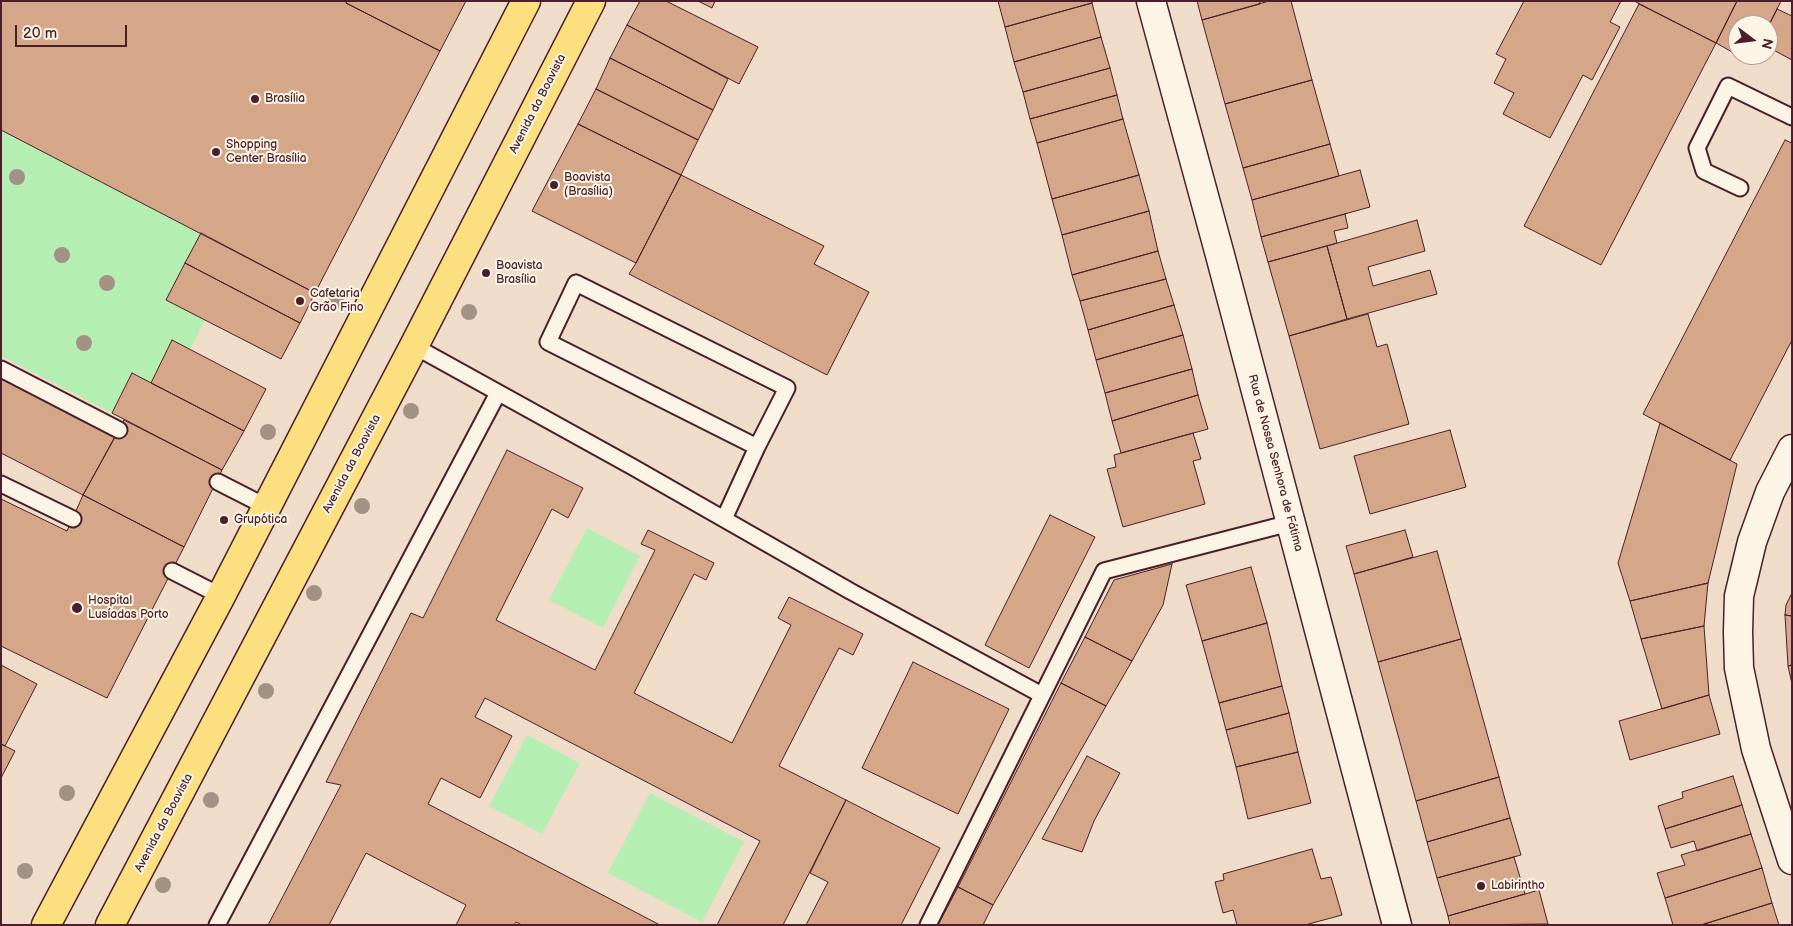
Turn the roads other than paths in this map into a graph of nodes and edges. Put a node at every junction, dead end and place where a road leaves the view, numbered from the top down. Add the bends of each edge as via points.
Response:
1 (526, 1) edge
2 (591, 1) edge
3 (1151, 1) edge
4 (1792, 117) edge
5 (1740, 188) dead end
6 (414, 346) junction
7 (1, 369) edge
8 (498, 393) junction
9 (119, 430) dead end
10 (758, 447) junction
11 (1792, 449) edge
12 (218, 482) dead end
13 (1, 484) edge
14 (267, 507) junction
15 (73, 519) dead end
16 (724, 519) junction
17 (1290, 524) junction
18 (172, 571) dead end
19 (221, 596) junction
20 (1042, 695) junction
21 (1792, 860) edge
22 (115, 923) edge
23 (46, 925) edge
24 (217, 925) edge
25 (928, 925) edge
26 (1397, 925) edge

1 - 14 main road
2 - 6 main road, Avenida da Boavista
3 - 17 street, Rua de Nossa Senhora de Fátima
4 - 5 lane via 1728,86 1697,148 1704,171
6 - 8 lane
6 - 22 main road, Avenida da Boavista
7 - 9 lane
8 - 16 lane
8 - 24 lane
10 - 10 lane via 787,388 576,283 548,342
10 - 16 lane
11 - 21 street via 1770,492 1752,542 1739,596 1738,632 1739,668 1756,749
12 - 14 lane
13 - 15 lane
14 - 19 main road
16 - 20 lane
17 - 20 lane via 1104,571
17 - 26 street, Rua de Nossa Senhora de Fátima
18 - 19 lane
19 - 23 main road
20 - 25 lane

